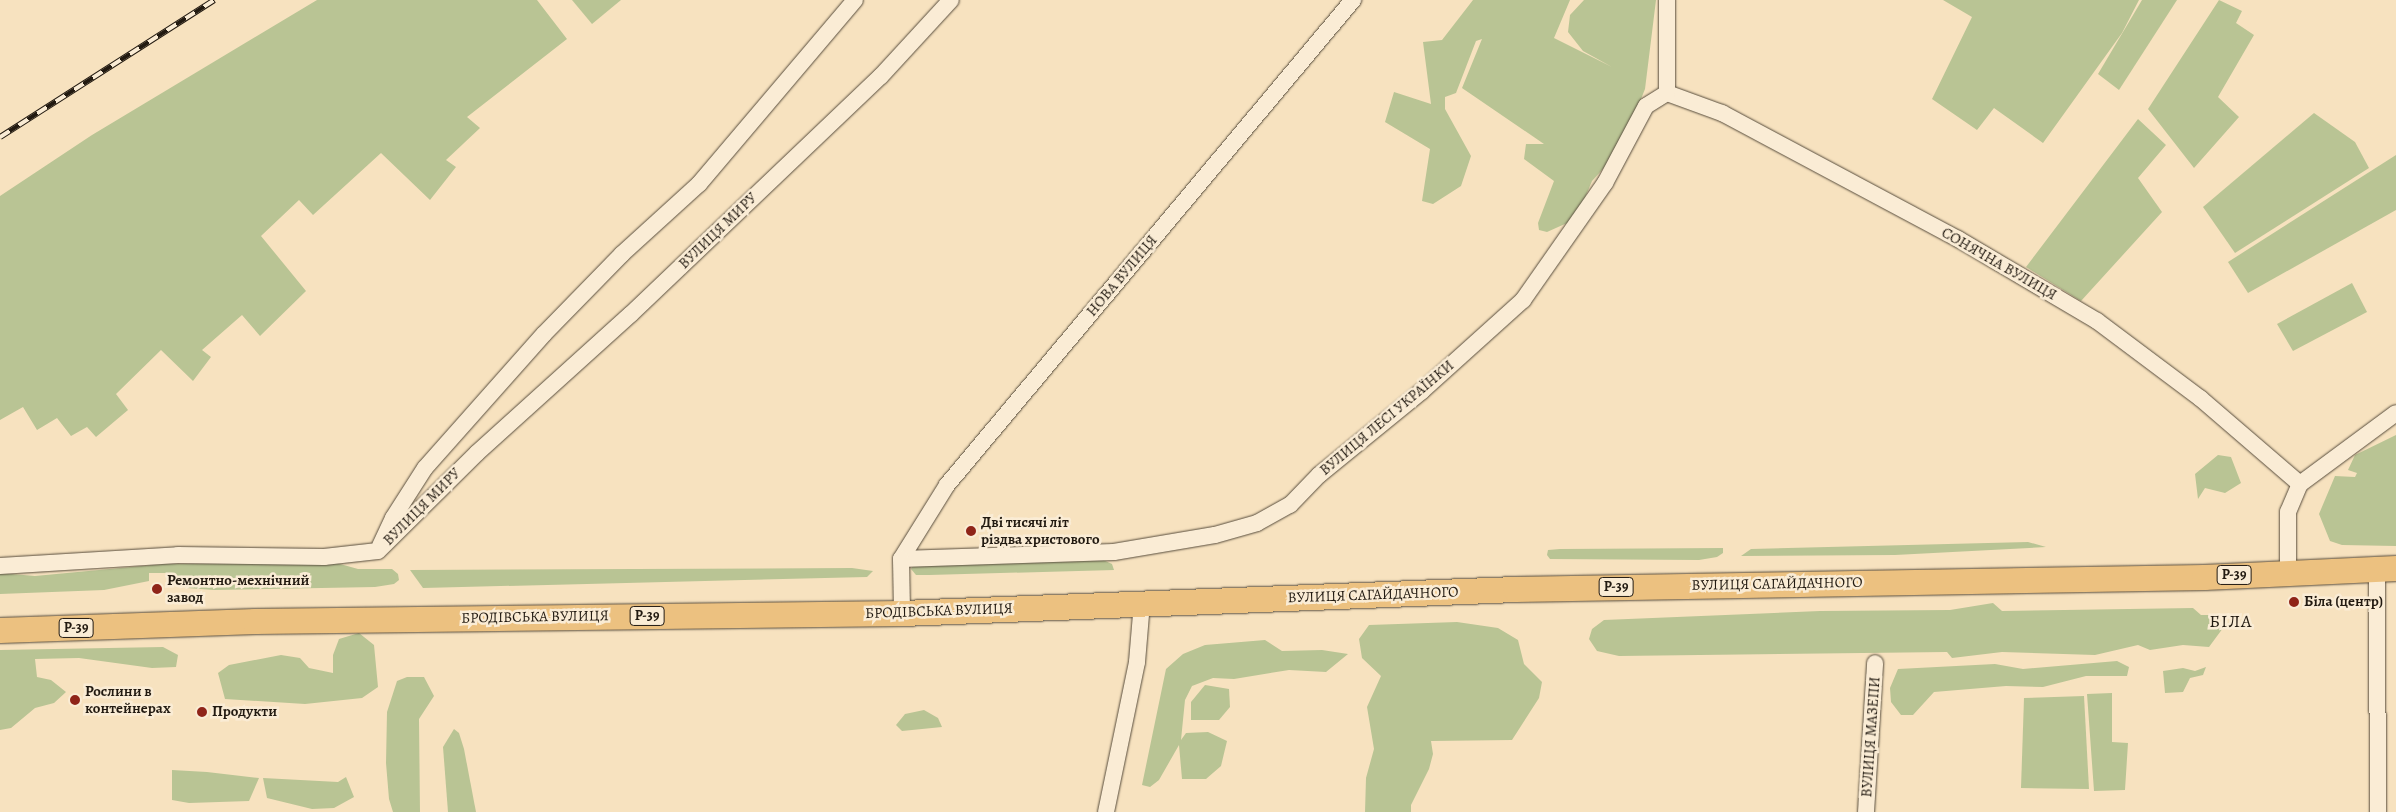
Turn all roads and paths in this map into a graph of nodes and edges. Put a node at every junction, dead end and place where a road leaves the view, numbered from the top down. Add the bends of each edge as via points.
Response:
1 (855, 0) edge
2 (951, 0) edge
3 (1353, 0) edge
4 (1667, 0) edge
5 (1667, 93) junction
6 (2396, 413) edge
7 (2300, 484) junction
8 (378, 551) junction
9 (901, 559) junction
10 (0, 566) edge
11 (2387, 568) edge
12 (2288, 572) junction
13 (1151, 603) junction
14 (902, 613) junction
15 (0, 630) edge
16 (1875, 662) dead end
17 (1106, 812) edge
18 (1866, 812) edge
19 (2378, 812) edge

1 - 8 street, ВУЛИЦЯ МИРУ via 699,184 622,254 544,334 425,468 393,518
2 - 8 street, ВУЛИЦЯ МИРУ via 874,83 630,314 477,453
3 - 9 street, НОВА ВУЛИЦЯ via 947,486
4 - 5 street
5 - 7 street, СОНЯЧНА ВУЛИЦЯ via 1731,117 1958,240 2097,322 2200,398
5 - 9 street, ВУЛИЦЯ ЛЕСІ УКРАЇНКИ via 1646,106 1605,183 1523,300 1422,391 1319,476 1290,505 1257,523 1215,535 1114,552
6 - 7 street
7 - 12 street via 2288,512
8 - 10 street via 324,557 178,556
9 - 14 street
11 - 12 main road, ВУЛИЦЯ САГАЙДАЧНОГО / Р-39
11 - 19 street via 2377,648
12 - 13 main road, ВУЛИЦЯ САГАЙДАЧНОГО / Р-39 via 2092,580 1580,587
13 - 14 main road, БРОДІВСЬКА ВУЛИЦЯ / Р-39
13 - 17 street
14 - 15 main road, БРОДІВСЬКА ВУЛИЦЯ / Р-39 via 265,621
16 - 18 street, ВУЛИЦЯ МАЗЕПИ

